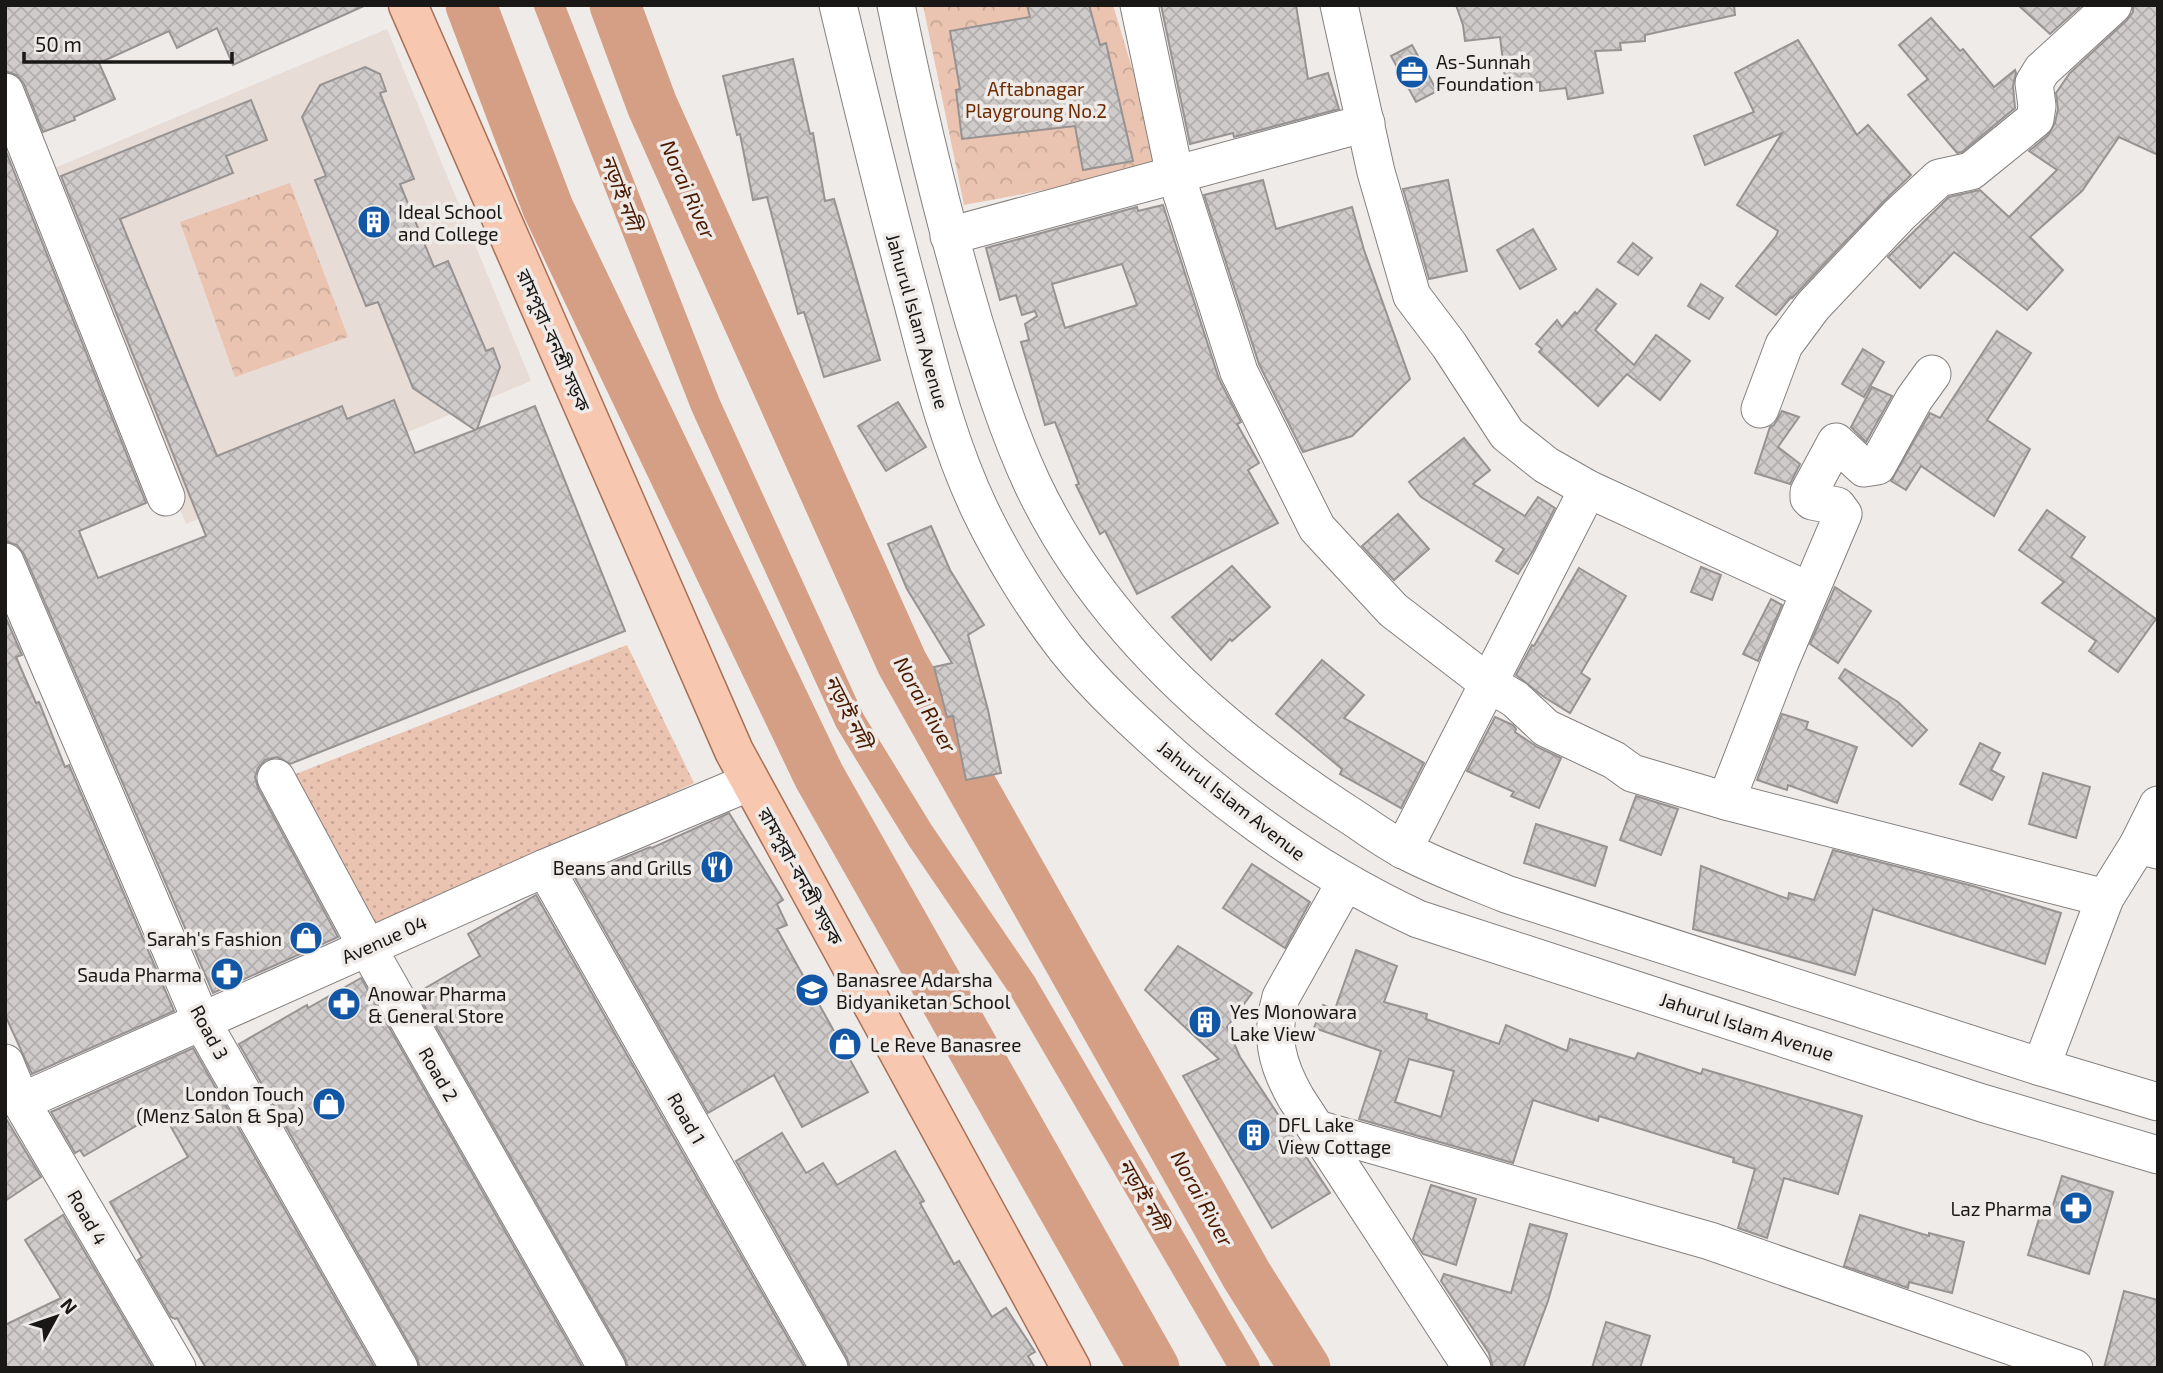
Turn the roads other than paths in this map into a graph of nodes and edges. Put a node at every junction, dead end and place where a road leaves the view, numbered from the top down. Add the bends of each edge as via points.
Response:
1 (408, 5) edge
2 (434, 5) edge
3 (838, 5) edge
4 (896, 5) edge
5 (1139, 5) edge
6 (1339, 5) edge
7 (2113, 5) edge
8 (5, 92) edge
9 (1366, 123) junction
10 (1175, 174) junction
11 (949, 236) junction
12 (1932, 374) dead end
13 (1760, 409) dead end
14 (615, 483) junction
15 (1588, 489) junction
16 (166, 497) dead end
17 (5, 562) edge
18 (1809, 591) junction
19 (1488, 683) junction
20 (276, 778) dead end
21 (750, 782) junction
22 (1726, 801) junction
23 (2158, 805) edge
24 (2148, 848) edge
25 (1403, 849) junction
26 (545, 868) junction
27 (1345, 883) junction
28 (2105, 898) junction
29 (366, 947) junction
30 (201, 1020) junction
31 (5, 1063) edge
32 (2042, 1068) junction
33 (21, 1102) junction
34 (2158, 1102) edge
35 (1317, 1129) junction
36 (2158, 1155) edge
37 (177, 1368) edge
38 (399, 1368) edge
39 (607, 1368) edge
40 (829, 1368) edge
41 (1071, 1368) edge
42 (1472, 1368) edge
43 (2074, 1368) edge

1 - 14 main road, রামপুরা-বনশ্রী সড়ক
2 - 14 main road, রামপুরা-বনশ্রী সড়ক via 533,240
3 - 27 street, Jahurul Islam Avenue via 928,363 958,460 1002,550 1068,650 1144,731 1263,828
4 - 11 street
5 - 10 street
6 - 9 street
7 - 13 street via 2042,69 2034,83 2035,119 1971,171 1939,178 1813,306 1784,345
8 - 16 street
9 - 10 street
9 - 15 street via 1412,296 1507,433 1546,465
10 - 11 street
10 - 19 street via 1239,372 1318,528 1393,610
11 - 25 street via 1008,429 1054,525 1105,602 1195,699 1317,794
12 - 18 street via 1877,467 1864,468 1842,446 1833,445 1808,492 1809,498 1837,506 1843,514
14 - 21 main road, রামপুরা-বনশ্রী সড়ক
15 - 18 street
15 - 19 street
17 - 30 street, Road 3
18 - 22 street
19 - 22 street via 1515,699 1546,728 1632,773
19 - 25 street
20 - 29 street, Road 2
21 - 26 street, Avenue 04
21 - 41 main road, রামপুরা-বনশ্রী সড়ক
22 - 28 street
23 - 24 street
24 - 28 street
25 - 32 street via 1506,894
26 - 29 street, Avenue 04
26 - 40 street, Road 1
27 - 35 street via 1281,997 1275,1017 1282,1074
27 - 36 street, Jahurul Islam Avenue via 1418,919
28 - 32 street
29 - 30 street, Avenue 04
29 - 39 street, Road 2
30 - 33 street, Avenue 04
30 - 38 street, Road 3
31 - 33 street, Road 4
32 - 34 street
33 - 37 street, Road 4
35 - 42 street
35 - 43 street via 1710,1241

